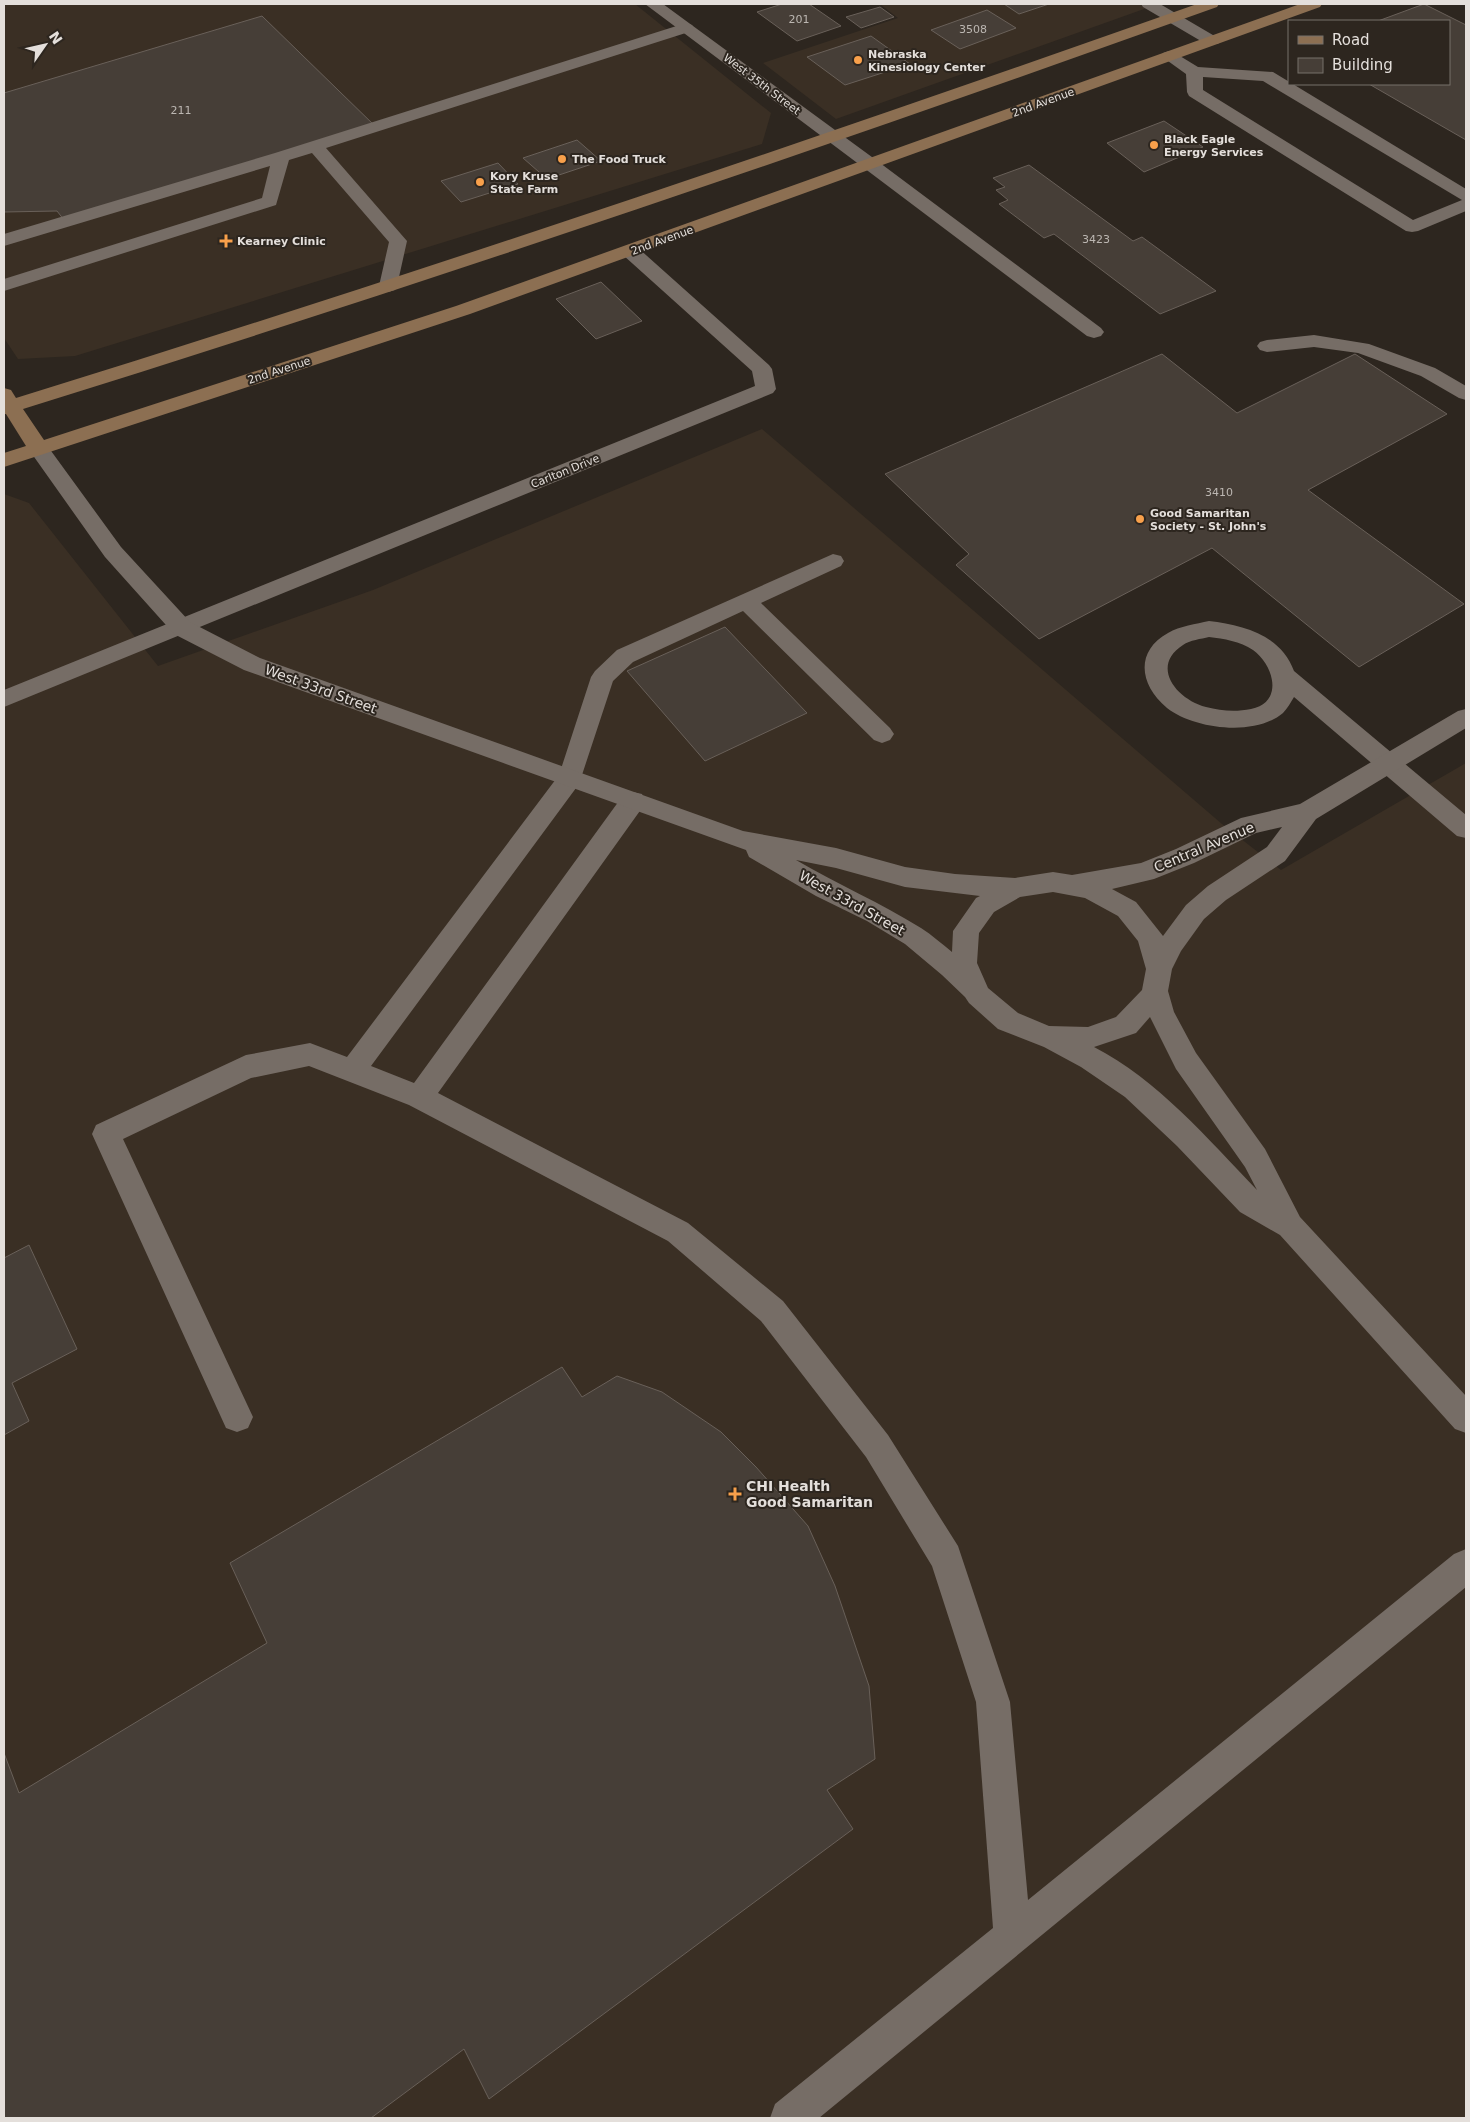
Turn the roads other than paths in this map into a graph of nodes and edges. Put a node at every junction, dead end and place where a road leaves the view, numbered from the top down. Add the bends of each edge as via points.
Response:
1 (653, 4) edge
2 (1149, 4) edge
3 (1211, 4) edge
4 (1314, 4) edge
5 (1173, 18) junction
6 (686, 28) junction
7 (1212, 41) junction
8 (1169, 56) junction
9 (1194, 72) junction
10 (833, 137) junction
11 (315, 146) junction
12 (281, 157) junction
13 (870, 164) junction
14 (1466, 196) edge
15 (1466, 204) edge
16 (4, 240) edge
17 (630, 251) junction
18 (4, 285) edge
19 (388, 286) junction
20 (1094, 332) dead end
21 (1267, 346) dead end
22 (1466, 394) edge
23 (6, 403) edge
24 (39, 449) junction
25 (4, 460) edge
26 (833, 561) dead end
27 (746, 601) junction
28 (182, 628) junction
29 (1285, 677) junction
30 (4, 699) edge
31 (1466, 717) edge
32 (882, 734) dead end
33 (1389, 764) junction
34 (570, 778) junction
35 (633, 801) junction
36 (1307, 812) junction
37 (1466, 829) edge
38 (741, 840) junction
39 (1070, 884) junction
40 (1015, 888) junction
41 (1157, 980) junction
42 (978, 995) junction
43 (1047, 1036) junction
44 (352, 1072) junction
45 (419, 1097) junction
46 (1290, 1226) junction
47 (237, 1417) dead end
48 (1466, 1418) edge
49 (1466, 1566) edge
50 (1012, 1935) junction
51 (789, 2118) edge

1 - 6 street, West 35th Street
2 - 5 street
3 - 5 main road
4 - 7 main road, 2nd Avenue
5 - 7 street
5 - 10 main road
6 - 10 street, West 35th Street
6 - 11 street
7 - 8 main road, 2nd Avenue
8 - 9 street
8 - 13 main road, 2nd Avenue
9 - 14 street via 1267,76
9 - 15 street via 1195,92 1412,227
10 - 13 street, West 35th Street
10 - 19 main road
11 - 12 street
11 - 19 street via 398,241
12 - 16 street
12 - 18 street via 270,201
13 - 17 main road, 2nd Avenue
13 - 20 street, West 35th Street
17 - 24 main road, 2nd Avenue via 463,310
17 - 28 street, Carlton Drive via 762,369 766,389
19 - 23 main road
21 - 22 street via 1314,341 1362,348 1428,372
23 - 24 main road, West 33rd Street
24 - 25 main road, 2nd Avenue
24 - 28 street, West 33rd Street via 113,552
26 - 27 street
27 - 32 street
27 - 34 street via 625,656 603,677
28 - 30 street
28 - 34 street, West 33rd Street via 252,664
29 - 29 street via 1279,661 1265,647 1229,631 1209,629 1174,638 1162,648 1156,660 1156,675 1161,689 1174,702 1193,713 1216,720 1238,721 1259,716 1275,707 1285,693
29 - 33 street
31 - 33 street, Central Avenue
33 - 36 street, Central Avenue
33 - 37 street
34 - 35 street, West 33rd Street
34 - 44 street
35 - 38 street, West 33rd Street
35 - 45 street
36 - 39 street, Central Avenue via 1250,824 1145,872
36 - 41 street, Central Avenue via 1276,854 1217,893 1195,912 1172,944
38 - 40 street, West 33rd Street via 836,858 904,877
38 - 42 street, West 33rd Street via 825,890 876,914 914,937 951,967
39 - 40 street via 1053,882
39 - 41 street via 1092,890 1126,909 1150,937
40 - 42 street via 985,904 966,931 964,963
41 - 43 street via 1150,1000 1126,1025 1088,1038
41 - 46 street via 1161,1012 1186,1061 1255,1158
42 - 43 street via 1008,1021
43 - 46 street via 1091,1059 1135,1089 1187,1137 1250,1203
44 - 45 street
44 - 47 street via 310,1054 246,1067 106,1134
45 - 50 street via 678,1232 772,1311 878,1446 946,1558 993,1702
46 - 48 street
49 - 50 street
50 - 51 street

